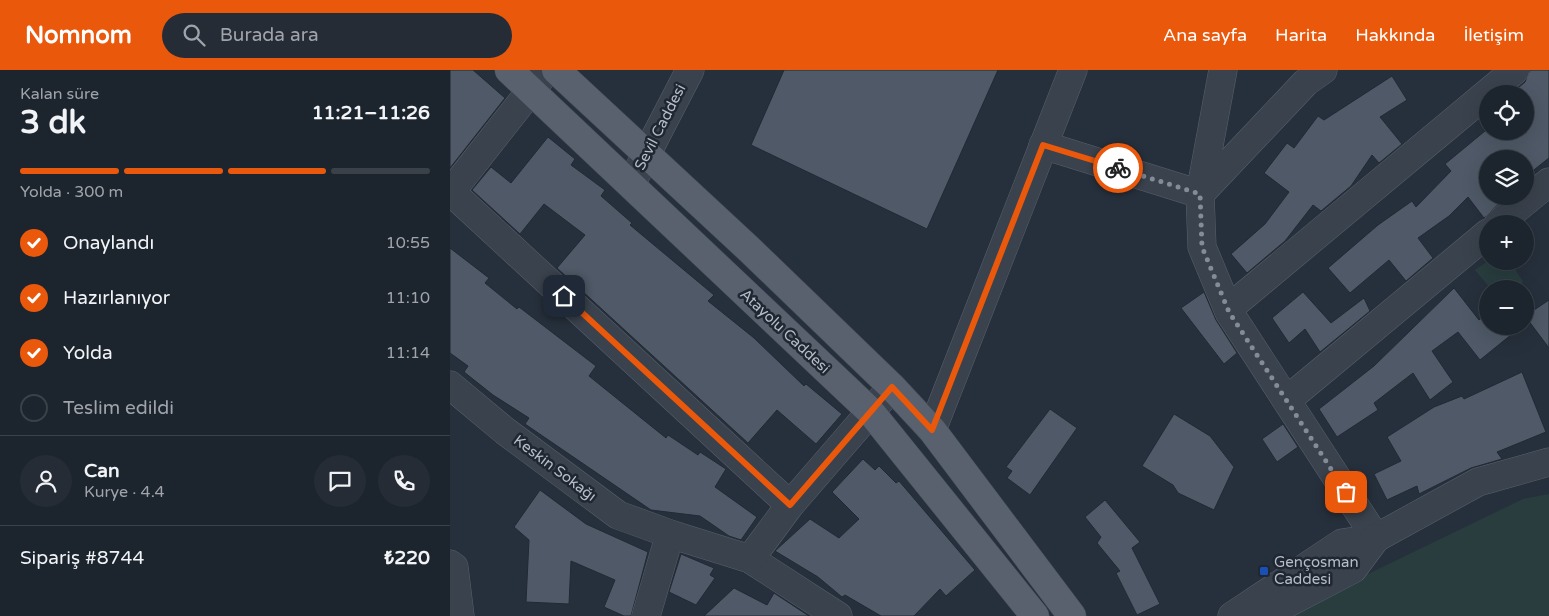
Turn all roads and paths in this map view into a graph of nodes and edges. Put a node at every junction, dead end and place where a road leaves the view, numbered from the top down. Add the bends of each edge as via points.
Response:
1 (510, 70) edge
2 (556, 70) edge
3 (690, 70) edge
4 (1073, 70) edge
5 (1223, 70) edge
6 (1323, 70) edge
7 (1515, 70) edge
8 (540, 80) edge
9 (1043, 145) junction
10 (648, 154) junction
11 (1549, 182) edge
12 (631, 184) junction
13 (450, 192) edge
14 (1200, 194) junction
15 (1509, 215) edge
16 (1479, 240) edge
17 (1228, 309) junction
18 (450, 385) edge
19 (892, 387) junction
20 (1287, 400) junction
21 (870, 411) junction
22 (932, 430) junction
23 (1549, 462) edge
24 (790, 505) junction
25 (670, 534) junction
26 (1376, 538) junction
27 (750, 559) junction
28 (450, 564) edge
29 (830, 614) edge
30 (460, 616) edge
31 (646, 616) edge
32 (1035, 616) edge
33 (1072, 616) edge
34 (1232, 616) edge
35 (1269, 616) edge

1 - 8 main road, Atayolu Caddesi
2 - 10 main road
3 - 10 street, Sevil Caddesi
4 - 9 street
5 - 14 street
6 - 14 street via 1306,82
7 - 17 street
8 - 12 main road, Atayolu Caddesi
8 - 13 street
9 - 14 street
9 - 22 street
10 - 12 street, Sevil Caddesi
10 - 19 main road
11 - 15 street
12 - 21 main road, Atayolu Caddesi
13 - 24 street
14 - 17 street via 1202,247
16 - 20 street
17 - 20 street
18 - 25 street, Keskin Sokağı via 505,431 618,515
19 - 21 street
19 - 22 main road
20 - 26 street
21 - 24 street
21 - 32 main road, Atayolu Caddesi
22 - 33 main road
23 - 26 street via 1478,482
24 - 27 street
25 - 27 street, Keskin Sokağı
25 - 31 street
26 - 34 street via 1342,543
26 - 35 street via 1353,569
27 - 29 street, Keskin Sokağı
28 - 30 street via 454,567

